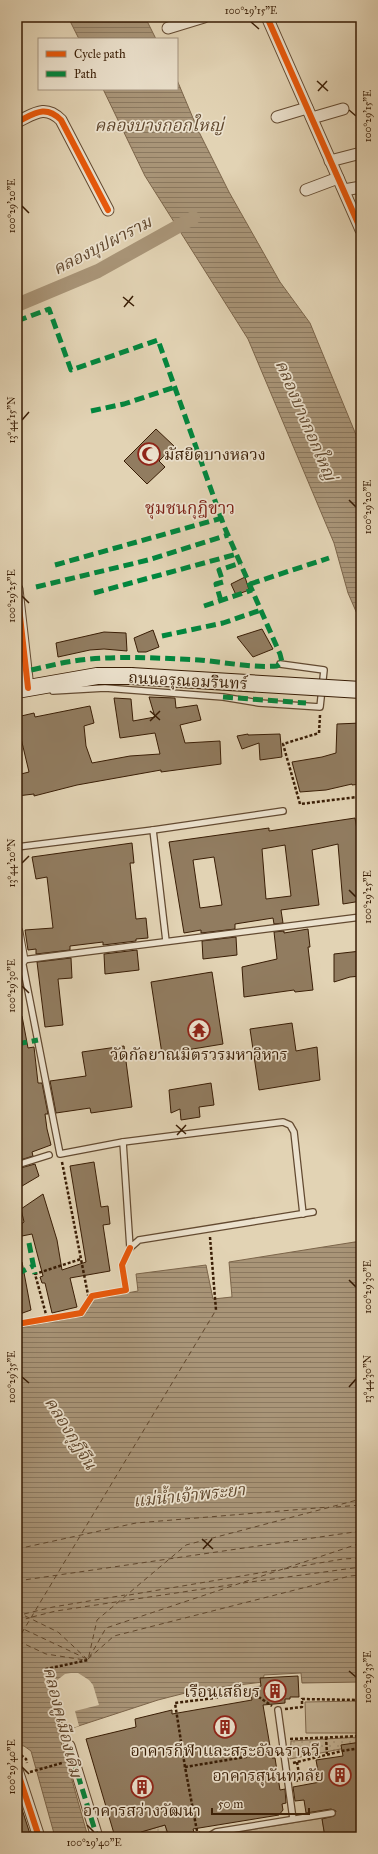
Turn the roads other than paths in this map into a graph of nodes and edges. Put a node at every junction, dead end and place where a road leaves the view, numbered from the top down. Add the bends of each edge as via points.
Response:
1 (204, 17) edge
2 (267, 17) edge
3 (168, 28) dead end
4 (343, 109) dead end
5 (309, 113) junction
6 (277, 117) dead end
7 (17, 122) edge
8 (361, 154) edge
9 (330, 161) junction
10 (338, 178) junction
11 (361, 187) edge
12 (306, 190) dead end
13 (344, 190) junction
14 (108, 210) dead end
15 (361, 230) edge
16 (17, 590) edge
17 (280, 664) dead end
18 (21, 690) edge
19 (361, 690) edge
20 (284, 811) dead end
21 (153, 830) junction
22 (17, 847) edge
23 (361, 917) edge
24 (17, 932) edge
25 (166, 941) junction
26 (20, 960) edge
27 (123, 1142) junction
28 (49, 1155) dead end
29 (17, 1165) edge
30 (313, 1212) dead end
31 (303, 1214) junction
32 (278, 1710) road end
33 (69, 1746) road end
34 (17, 1770) edge
35 (332, 1812) dead end
36 (294, 1819) junction
37 (39, 1837) edge
38 (97, 1837) edge
39 (208, 1837) edge

1 - 3 street
2 - 5 street
4 - 5 street
5 - 6 street
5 - 9 street
7 - 14 street via 46,110 54,113 61,120
8 - 9 street
9 - 10 street
10 - 12 street
10 - 13 street
11 - 13 street
13 - 15 street
16 - 18 street
17 - 18 lane via 324,670 321,705 318,708 223,697 105,688
18 - 19 main road, ถนนอรุณอมรินทร์, bridge via 96,676 131,676
20 - 21 lane
21 - 22 lane
21 - 25 lane
23 - 25 lane
24 - 26 street
25 - 26 lane
26 - 27 lane via 60,1154
27 - 31 lane via 283,1122 290,1125 294,1132
27 - 31 lane via 130,1248 139,1240
28 - 29 lane
30 - 31 lane
32 - 36 lane
33 - 38 street
34 - 37 street
35 - 36 lane
36 - 39 lane via 216,1832

